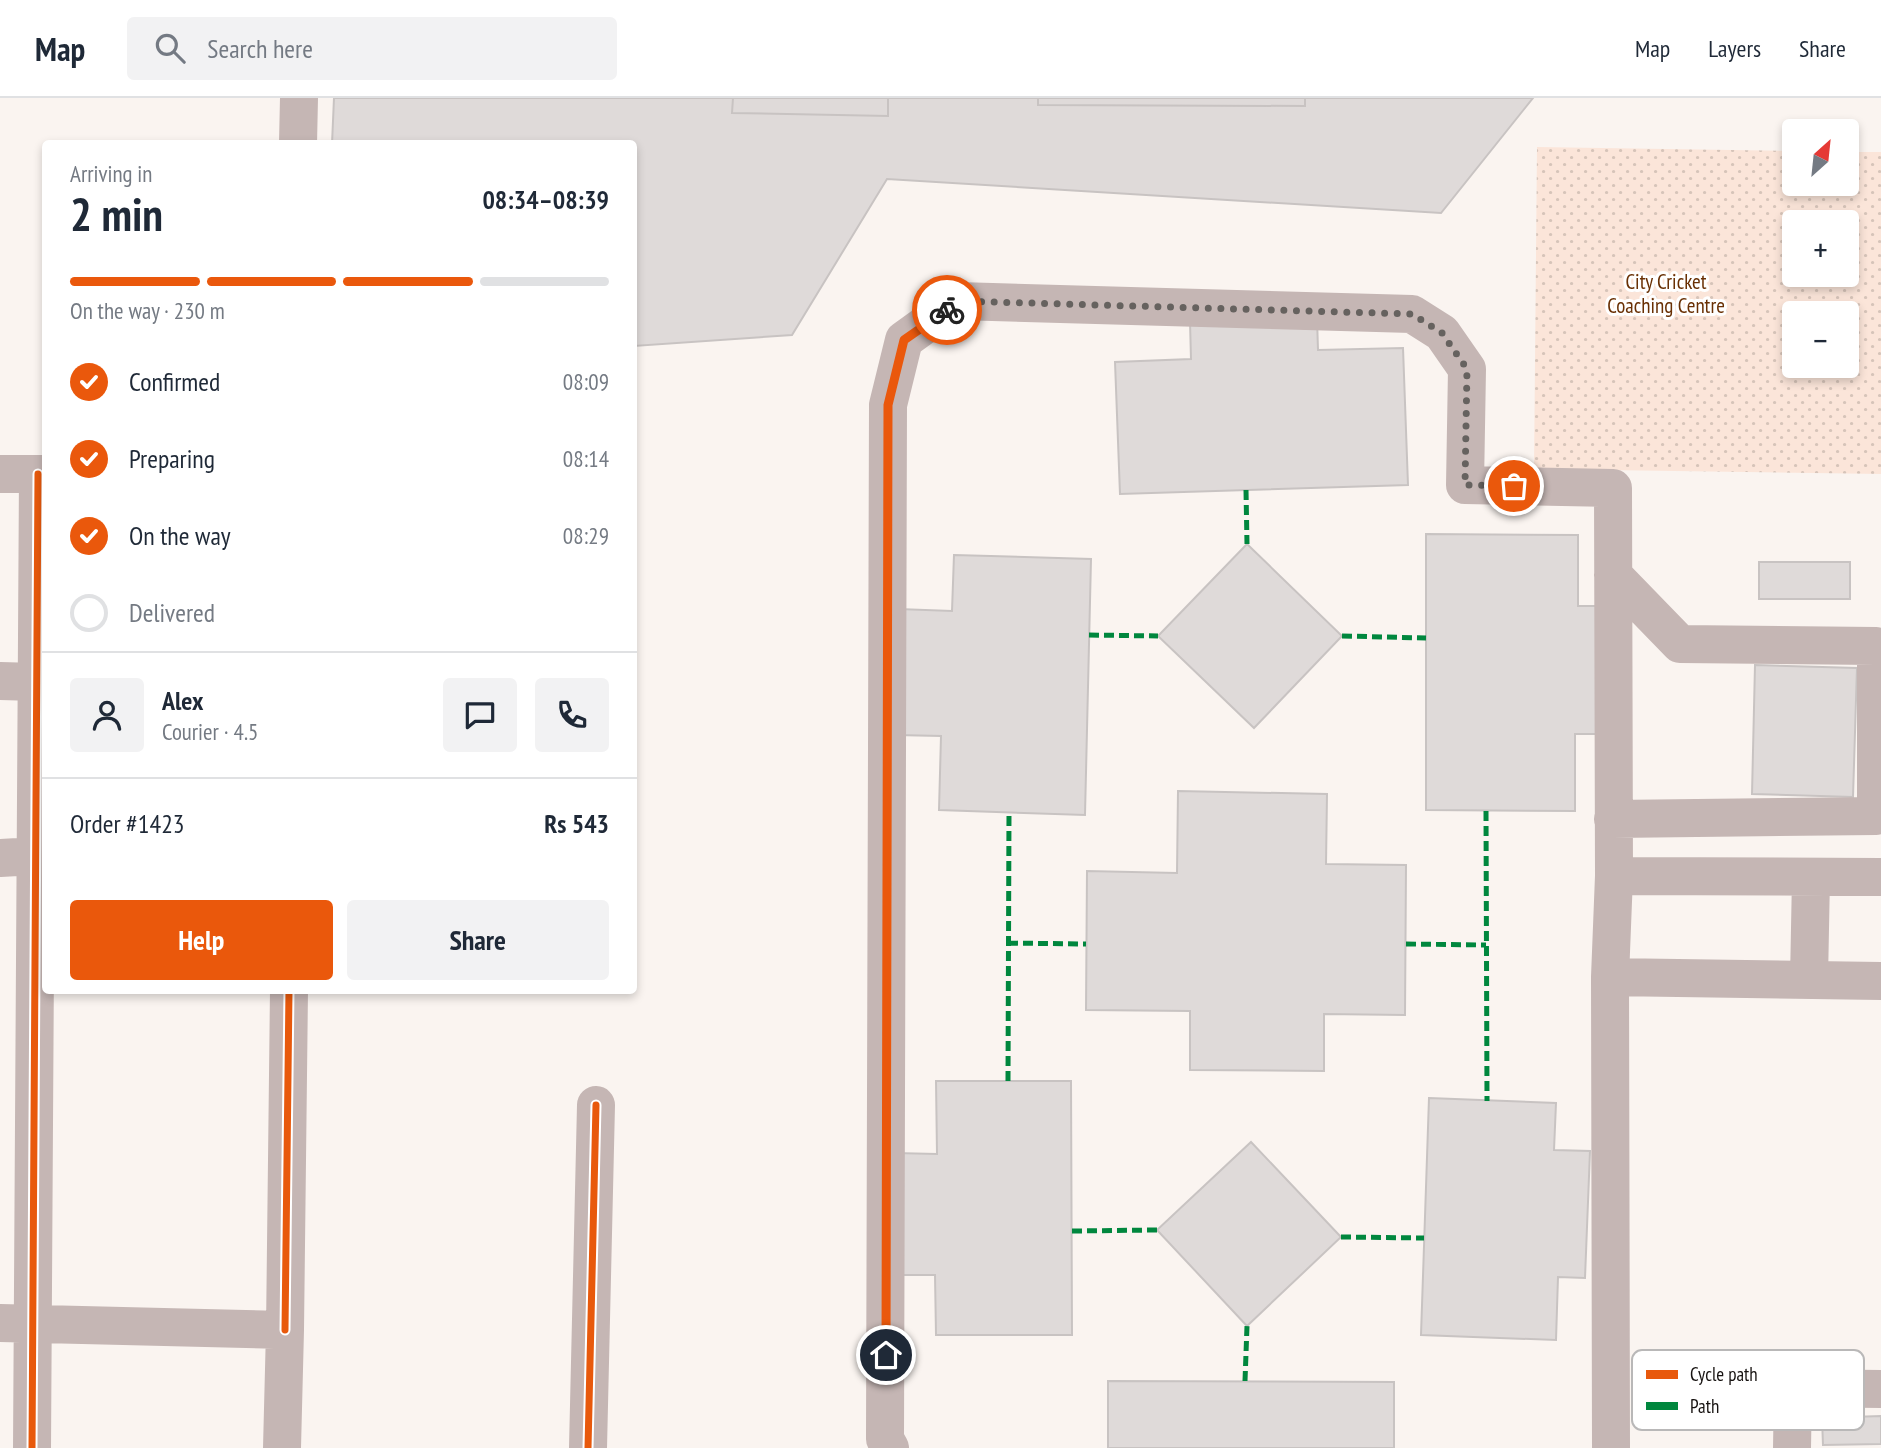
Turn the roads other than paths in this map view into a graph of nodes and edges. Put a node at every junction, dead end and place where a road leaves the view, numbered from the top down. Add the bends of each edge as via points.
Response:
1 (299, 98) edge
2 (298, 140) edge
3 (0, 474) edge
4 (42, 474) edge
5 (1613, 575) junction
6 (18, 681) edge
7 (1614, 819) junction
8 (18, 857) edge
9 (1614, 876) junction
10 (1811, 877) junction
11 (1881, 877) edge
12 (1610, 977) junction
13 (1809, 980) junction
14 (1881, 981) edge
15 (289, 994) edge
16 (17, 1089) edge
17 (596, 1105) dead end
18 (16, 1323) edge
19 (285, 1331) junction
20 (1792, 1430) edge
21 (32, 1448) edge
22 (282, 1448) edge
23 (588, 1448) edge
24 (890, 1448) edge
25 (1611, 1448) edge
26 (1792, 1448) edge

1 - 2 street
3 - 4 street
4 - 6 street
5 - 7 street
5 - 7 street via 1680,644 1876,646 1876,816
5 - 24 street via 1612,488 1465,485 1467,369 1442,333 1412,314 958,301 904,340 888,405 885,1439
6 - 8 street
7 - 9 street
8 - 16 street
9 - 10 street
9 - 12 street
10 - 11 street
10 - 13 street
12 - 13 street
12 - 25 street
13 - 14 street
15 - 19 street
16 - 18 street
17 - 23 street
18 - 19 street
18 - 21 street
19 - 22 street
20 - 26 street

